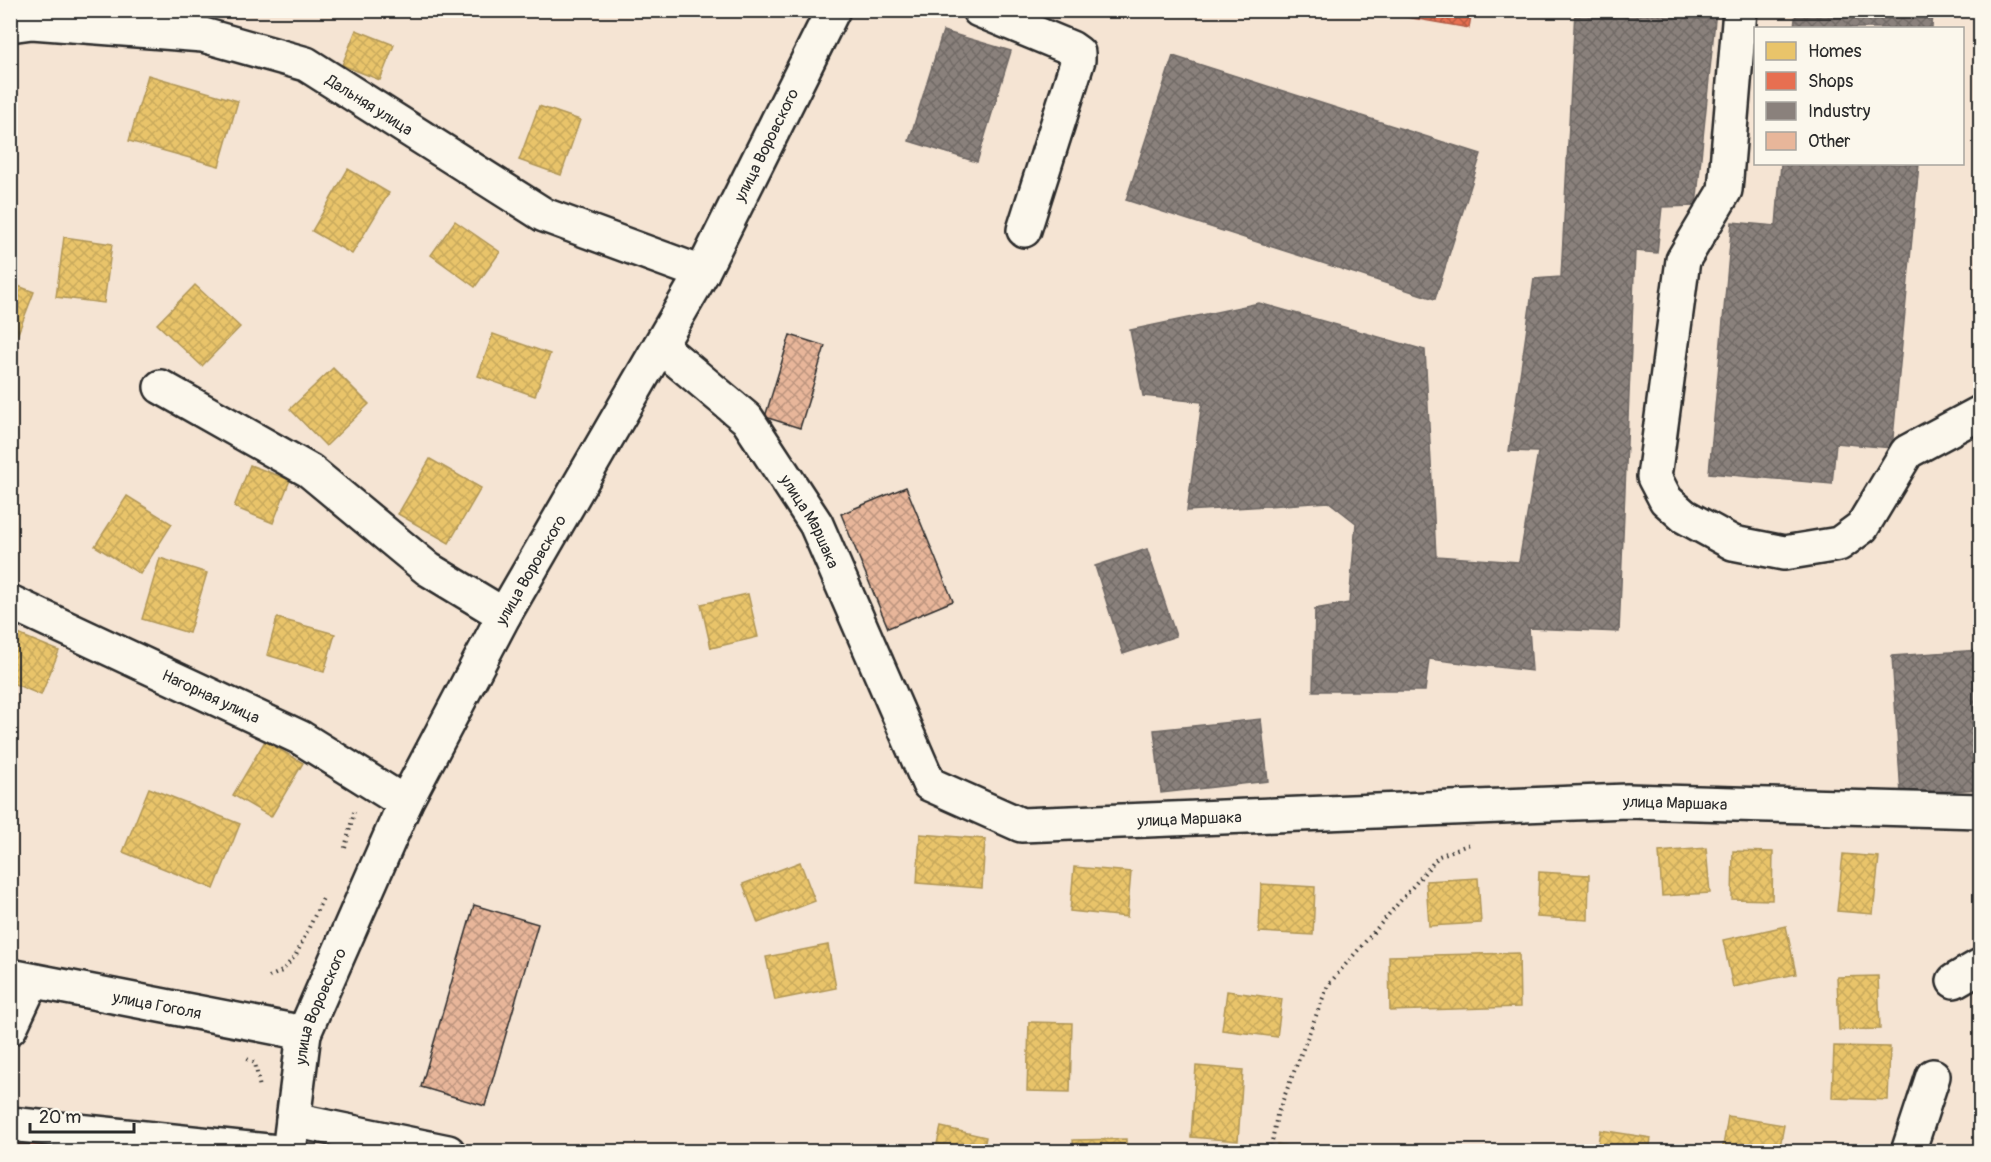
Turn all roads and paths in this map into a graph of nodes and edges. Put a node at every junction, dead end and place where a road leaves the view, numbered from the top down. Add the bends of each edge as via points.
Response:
1 (833, 10) edge
2 (979, 10) edge
3 (1740, 10) edge
4 (10, 25) edge
5 (1024, 230) dead end
6 (702, 273) junction
7 (660, 346) junction
8 (161, 387) dead end
9 (1980, 412) edge
10 (10, 602) edge
11 (504, 615) junction
12 (361, 775) junction
13 (405, 803) junction
14 (1980, 811) edge
15 (1472, 843) dead end
16 (344, 850) dead end
17 (326, 891) dead end
18 (269, 977) dead end
19 (21, 978) edge
20 (10, 1028) edge
21 (304, 1033) junction
22 (238, 1056) dead end
23 (1933, 1076) dead end
24 (259, 1097) dead end
25 (293, 1119) junction
26 (10, 1124) edge
27 (278, 1152) edge
28 (289, 1152) edge
29 (448, 1152) edge
30 (1270, 1152) edge
31 (1908, 1152) edge

1 - 6 street, улица Воровского
2 - 5 street via 1078,53
3 - 9 street via 1725,190 1683,260 1654,477 1666,500 1684,516 1733,543 1784,553 1839,544 1862,527 1907,452
4 - 6 street, Дальняя улица via 32,22 203,35 306,64 544,215
6 - 7 street, улица Воровского
7 - 11 street, улица Воровского
7 - 14 street, улица Маршака via 747,418 816,525 929,784 1021,825 1627,801
8 - 11 street via 310,471 428,569
10 - 12 street, Нагорная улица via 301,738
11 - 13 street, улица Воровского
12 - 13 street, Нагорная улица
12 - 16 path
13 - 21 street, улица Воровского
15 - 30 path via 1439,856 1328,985 1276,1115
17 - 18 path via 296,954 282,971
19 - 20 street
19 - 21 street, улица Гоголя
21 - 25 street, улица Воровского
22 - 24 path via 255,1063
23 - 31 street
25 - 28 street, улица Воровского
25 - 29 street
26 - 27 street

